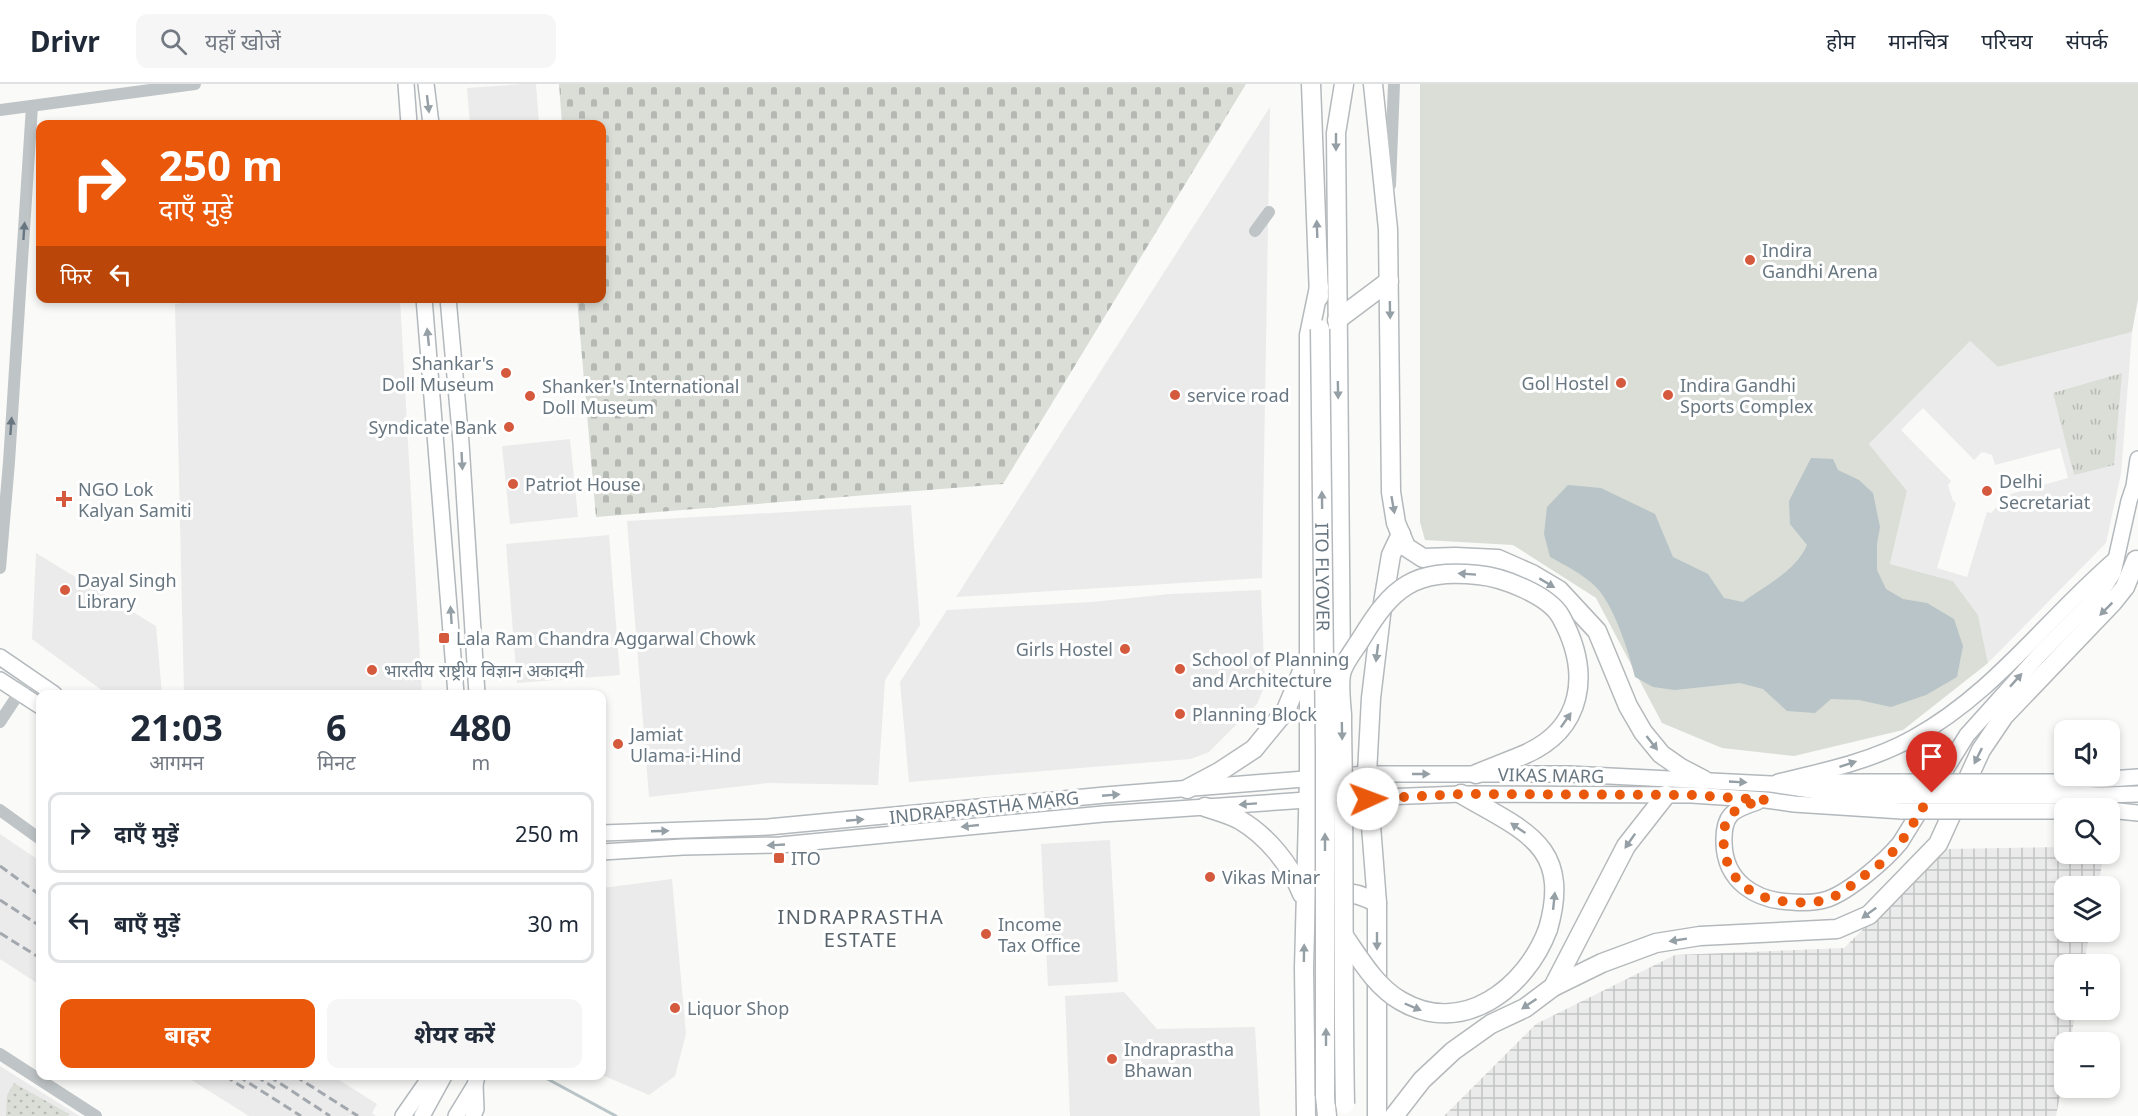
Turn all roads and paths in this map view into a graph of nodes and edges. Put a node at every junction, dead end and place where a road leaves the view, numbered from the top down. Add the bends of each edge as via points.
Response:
1 (195, 84) edge
2 (406, 84) edge
3 (426, 84) edge
4 (1311, 84) edge
5 (1344, 84) edge
6 (1373, 84) edge
7 (1395, 84) edge
8 (176, 85) edge
9 (32, 106) junction
10 (0, 110) edge
11 (409, 120) edge
12 (430, 120) edge
13 (1269, 212) dead end
14 (1388, 229) junction
15 (1255, 231) dead end
16 (1389, 281) junction
17 (1319, 287) junction
18 (424, 303) edge
19 (448, 303) edge
20 (1332, 327) junction
21 (2138, 459) edge
22 (4, 464) edge
23 (2132, 517) edge
24 (1401, 534) junction
25 (2130, 556) edge
26 (0, 568) edge
27 (2054, 641) junction
28 (0, 657) edge
29 (1308, 658) junction
30 (1341, 672) junction
31 (29, 678) junction
32 (0, 680) edge
33 (48, 690) edge
34 (456, 690) edge
35 (477, 690) edge
36 (20, 693) junction
37 (36, 703) edge
38 (0, 722) edge
39 (1366, 774) junction
40 (1476, 774) junction
41 (2138, 777) edge
42 (1309, 778) junction
43 (1704, 780) junction
44 (1771, 784) junction
45 (1187, 789) junction
46 (1461, 794) junction
47 (2138, 794) edge
48 (1666, 795) junction
49 (1902, 796) junction
50 (1368, 799) junction
51 (1307, 800) junction
52 (1766, 800) junction
53 (1205, 807) junction
54 (0, 810) edge
55 (2054, 810) edge
56 (606, 833) edge
57 (36, 836) edge
58 (606, 852) edge
59 (1305, 903) junction
60 (1377, 903) junction
61 (1344, 936) junction
62 (1552, 987) junction
63 (0, 1054) edge
64 (36, 1078) edge
65 (40, 1080) edge
66 (430, 1080) edge
67 (442, 1080) edge
68 (476, 1080) edge
69 (78, 1105) junction
70 (1346, 1110) edge
71 (71, 1116) edge
72 (96, 1116) edge
73 (404, 1116) edge
74 (422, 1116) edge
75 (456, 1116) edge
76 (473, 1116) edge
77 (1306, 1116) edge
78 (1327, 1116) edge
79 (1377, 1116) edge
80 (1394, 1116) edge

1 - 8 street
2 - 11 main road
3 -> 12 main road
17 -> 4 highway
5 -> 20 highway via 1336,133
6 - 14 highway
7 - 14 street
8 - 9 street
9 - 10 street
22 -> 9 street
13 - 15 street
14 - 16 highway
16 - 20 highway
16 -> 24 highway via 1391,492
17 - 20 highway, ITO FLYOVER
17 - 29 highway via 1309,335
34 -> 18 main road
19 -> 35 main road
20 -> 30 highway, ITO FLYOVER
78 -> 20 highway, ITO FLYOVER, bridge via 1325,746
21 - 23 main road
22 - 26 street
23 - 25 main road
24 -> 39 highway via 1391,555 1382,615
24 -> 43 highway via 1406,547 1423,558 1498,559 1559,590 1597,631 1643,732 1661,754
25 - 27 main road
25 - 27 highway via 2125,587
44 -> 27 main road via 1834,769 1912,739 1995,678
52 -> 27 main road via 1735,811 1725,825 1724,850 1734,877 1756,895 1779,902 1819,902 1843,892 1894,851 1968,735
27 -> 62 highway via 1987,739 1938,844 1869,915 1837,929 1700,936 1656,943
28 - 31 main road
29 - 42 highway
29 - 45 highway via 1286,710 1254,748
40 -> 30 highway, bridge via 1532,751 1549,740 1572,713 1577,696 1578,659 1560,614 1551,605 1518,585 1482,575 1427,576 1401,588 1383,604
30 -> 61 highway, ITO FLYOVER, bridge
31 - 33 main road
31 - 36 street
32 - 36 main road
36 - 37 main road
36 - 38 street
39 -> 40 main road, VIKAS MARG
39 - 42 main road, INDRAPRASTHA MARG
39 - 50 highway
40 - 43 main road, VIKAS MARG
41 - 49 main road, VIKAS MARG, bridge
42 - 45 main road, INDRAPRASTHA MARG
42 - 51 highway
43 -> 44 main road, VIKAS MARG
44 - 49 main road, VIKAS MARG via 1844,795
56 -> 45 main road, INDRAPRASTHA MARG via 768,827
46 - 48 main road, VIKAS MARG
46 - 50 main road, VIKAS MARG
61 -> 46 highway, bridge via 1374,978 1400,1000 1431,1013 1480,1006 1497,997 1528,968 1541,949 1554,909 1554,872 1547,856 1526,833
47 - 49 main road, VIKAS MARG, bridge
48 - 52 main road, VIKAS MARG
48 -> 62 highway via 1626,846
49 - 52 main road, VIKAS MARG via 1794,804
49 - 55 main road, VIKAS MARG, bridge
50 - 51 main road, VIKAS MARG
50 - 60 highway
51 -> 53 main road, INDRAPRASTHA MARG
51 - 59 highway
53 -> 58 main road, INDRAPRASTHA MARG via 780,845
53 - 59 highway via 1238,819 1268,843 1292,871
54 - 57 street
59 - 60 highway via 1335,892 1360,894
77 -> 59 highway
60 -> 79 highway
61 - 70 highway, ITO FLYOVER, bridge
62 -> 80 highway via 1453,1051 1422,1080
63 - 64 street
65 - 69 street
66 - 73 main road
67 - 74 main road
68 - 75 main road
68 - 76 main road via 477,1109
69 - 71 street
69 - 72 street

